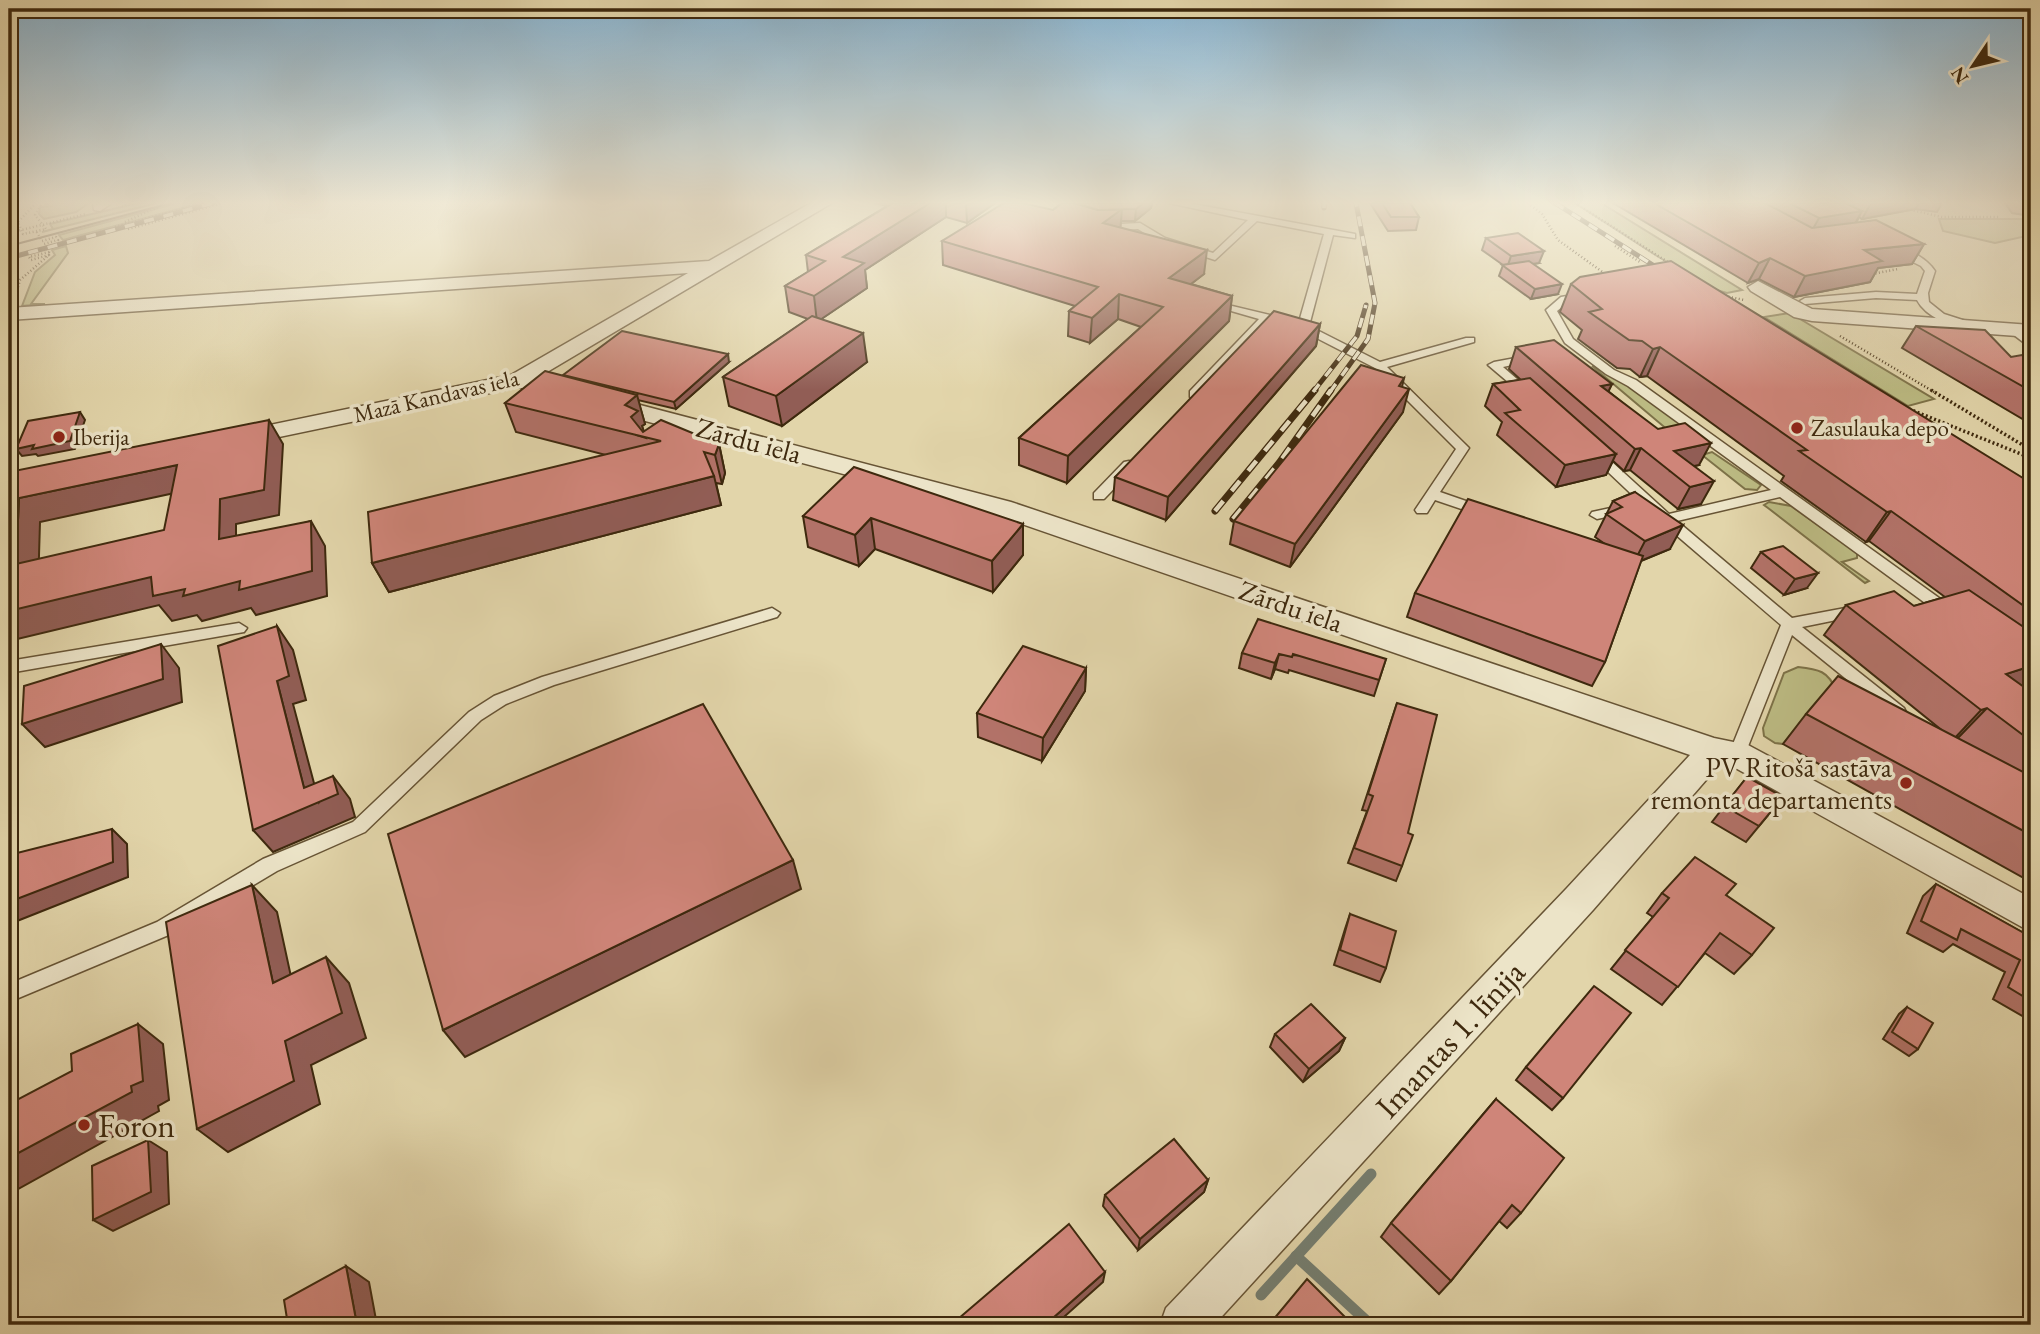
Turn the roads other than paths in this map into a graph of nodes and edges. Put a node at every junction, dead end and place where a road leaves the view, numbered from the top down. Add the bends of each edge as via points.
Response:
1 (707, 265) edge
2 (711, 265) edge
3 (1320, 265) edge
4 (1926, 265) edge
5 (1758, 287) dead end
6 (1627, 289) edge
7 (1922, 297) junction
8 (1201, 299) edge
9 (1809, 308) junction
10 (9, 314) edge
11 (1265, 319) junction
12 (1303, 327) junction
13 (1970, 330) junction
14 (2023, 330) edge
15 (1470, 340) dead end
16 (2031, 345) edge
17 (1577, 348) junction
18 (1379, 366) junction
19 (518, 380) junction
20 (1536, 402) edge
21 (1182, 407) edge
22 (215, 443) edge
23 (1589, 448) edge
24 (1136, 457) edge
25 (1782, 492) junction
26 (1432, 494) junction
27 (1099, 496) dead end
28 (1652, 503) junction
29 (1422, 510) dead end
30 (1597, 515) dead end
31 (1496, 516) edge
32 (1666, 519) junction
33 (1856, 611) edge
34 (772, 612) dead end
35 (1789, 624) junction
36 (1965, 624) edge
37 (239, 628) dead end
38 (9, 667) edge
39 (1912, 723) edge
40 (1725, 752) junction
41 (2031, 916) edge
42 (9, 993) edge
43 (1183, 1325) edge

1 - 10 street
2 - 19 street, Mazā Kandavas iela
3 - 12 lane
4 - 7 lane via 1930,271
5 - 9 street via 1801,313
6 - 17 lane via 1566,299 1551,310
7 - 9 lane via 1876,295
7 - 13 lane via 1938,314
8 - 11 lane
9 - 13 street
11 - 12 lane
11 - 21 lane
12 - 18 lane
13 - 14 street
14 - 16 lane
15 - 18 lane
17 - 20 lane via 1494,365
17 - 25 lane
18 - 26 lane via 1463,449
19 - 22 street, Mazā Kandavas iela
19 - 40 street, Zārdu iela via 1002,508
23 - 28 lane
24 - 27 lane
25 - 32 lane
25 - 36 lane
26 - 29 lane
26 - 31 lane
28 - 30 lane
28 - 32 lane
32 - 35 lane
33 - 35 lane
34 - 42 lane via 559,677 500,700 475,716 359,827 270,866 164,928
35 - 39 lane
35 - 40 lane
37 - 38 lane
40 - 41 street, Zārdu iela
40 - 43 street, Imantas 1. līnija via 1580,899

